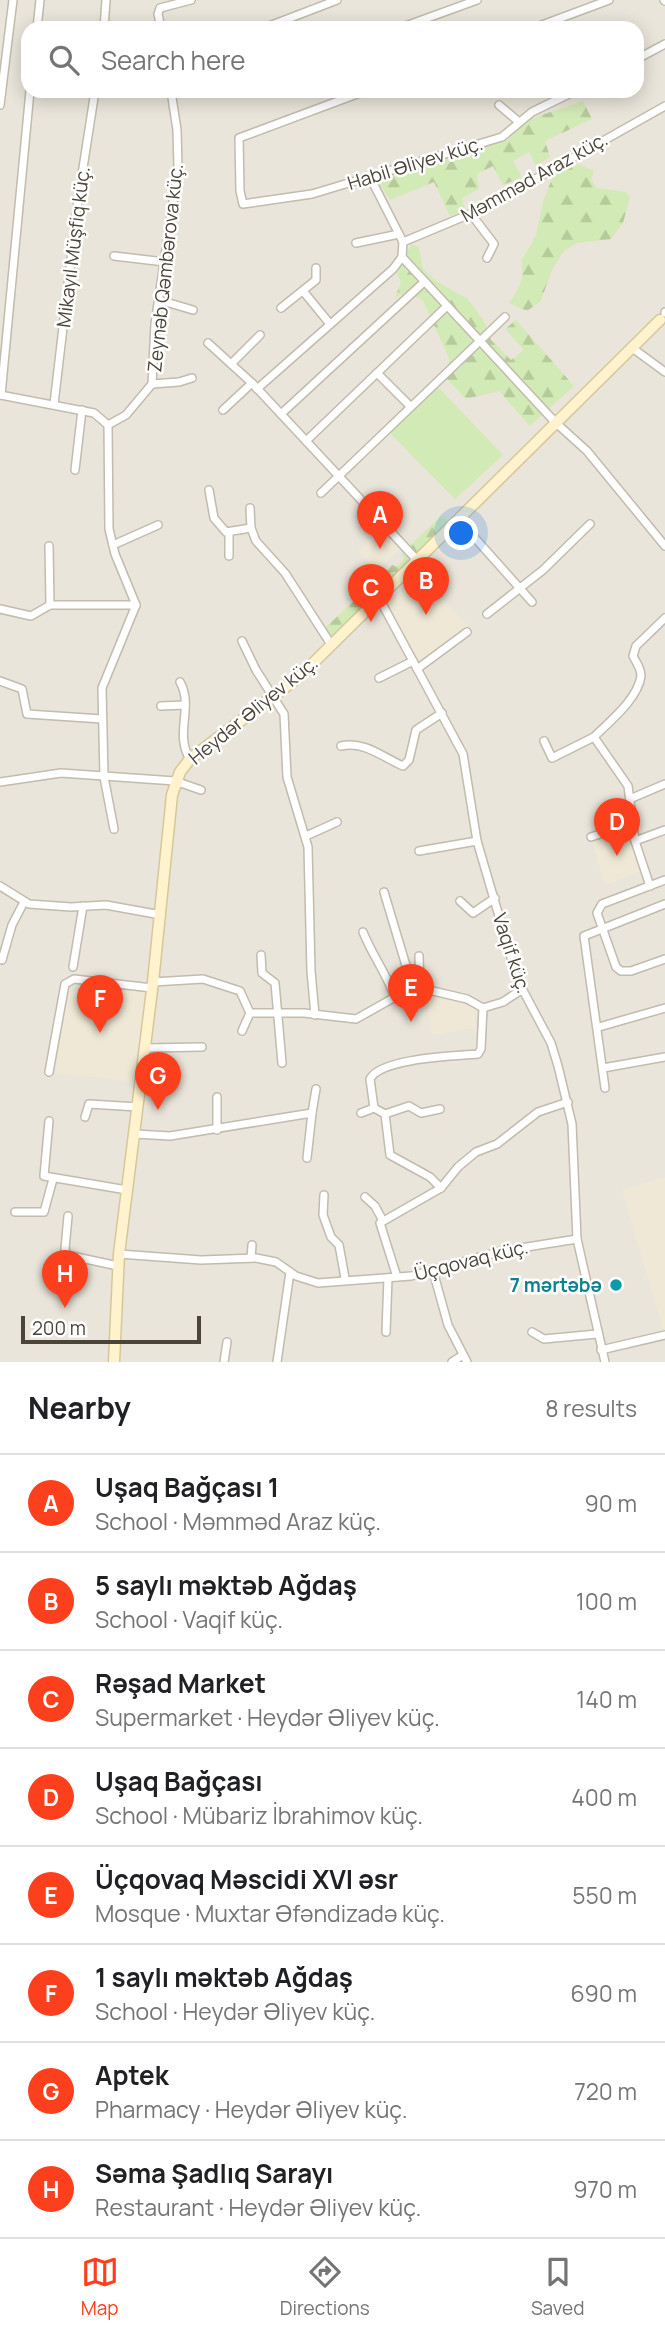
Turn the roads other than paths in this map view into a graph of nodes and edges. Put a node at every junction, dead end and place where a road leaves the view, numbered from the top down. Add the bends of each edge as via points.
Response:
1 (13, 0) edge
2 (40, 0) edge
3 (106, 0) edge
4 (191, 0) edge
5 (337, 0) edge
6 (477, 0) edge
7 (609, 0) edge
8 (38, 21) edge
9 (104, 21) edge
10 (160, 21) edge
11 (282, 21) edge
12 (419, 21) edge
13 (553, 21) edge
14 (665, 44) edge
15 (644, 55) edge
16 (29, 98) edge
17 (94, 98) edge
18 (172, 98) edge
19 (346, 98) edge
20 (560, 98) edge
21 (499, 105) dead end
22 (0, 106) edge
23 (665, 106) edge
24 (519, 122) junction
25 (370, 177) junction
26 (471, 214) junction
27 (401, 238) junction
28 (356, 243) dead end
29 (114, 256) dead end
30 (402, 257) junction
31 (487, 258) dead end
32 (165, 262) junction
33 (316, 268) dead end
34 (423, 284) junction
35 (303, 291) junction
36 (159, 300) junction
37 (446, 307) junction
38 (281, 308) dead end
39 (193, 310) dead end
40 (664, 316) edge
41 (505, 317) dead end
42 (330, 324) junction
43 (260, 335) dead end
44 (479, 342) junction
45 (208, 343) dead end
46 (631, 347) junction
47 (231, 364) junction
48 (665, 372) edge
49 (377, 373) junction
50 (192, 378) dead end
51 (152, 384) junction
52 (255, 386) junction
53 (0, 395) edge
54 (54, 404) junction
55 (410, 406) junction
56 (82, 410) junction
57 (223, 410) dead end
58 (281, 415) junction
59 (555, 422) junction
60 (108, 425) junction
61 (306, 441) junction
62 (75, 470) dead end
63 (339, 476) junction
64 (209, 490) dead end
65 (321, 493) dead end
66 (250, 508) dead end
67 (458, 519) junction
68 (590, 524) dead end
69 (158, 525) dead end
70 (251, 528) junction
71 (229, 534) junction
72 (49, 545) dead end
73 (113, 545) junction
74 (665, 546) edge
75 (229, 556) dead end
76 (417, 560) junction
77 (522, 588) junction
78 (379, 598) junction
79 (532, 602) dead end
80 (50, 605) junction
81 (136, 605) junction
82 (0, 609) edge
83 (487, 614) dead end
84 (665, 618) edge
85 (467, 632) dead end
86 (242, 642) dead end
87 (332, 646) junction
88 (415, 665) junction
89 (379, 678) dead end
90 (0, 681) edge
91 (180, 682) dead end
92 (275, 697) junction
93 (185, 705) junction
94 (161, 706) dead end
95 (442, 713) junction
96 (102, 719) junction
97 (594, 737) junction
98 (544, 741) dead end
99 (341, 746) dead end
100 (190, 759) junction
101 (104, 777) junction
102 (176, 781) junction
103 (0, 782) edge
104 (665, 784) edge
105 (201, 790) dead end
106 (632, 798) junction
107 (337, 822) dead end
108 (633, 823) junction
109 (114, 829) dead end
110 (665, 830) edge
111 (306, 836) junction
112 (591, 837) dead end
113 (477, 841) junction
114 (635, 841) junction
115 (419, 851) dead end
116 (665, 880) edge
117 (0, 886) edge
118 (650, 886) junction
119 (384, 892) dead end
120 (495, 898) junction
121 (460, 901) dead end
122 (24, 902) junction
123 (665, 904) edge
124 (83, 906) junction
125 (161, 915) junction
126 (602, 929) junction
127 (363, 932) dead end
128 (261, 956) dead end
129 (419, 956) dead end
130 (665, 958) edge
131 (2, 960) dead end
132 (73, 967) dead end
133 (153, 985) junction
134 (416, 989) junction
135 (522, 990) junction
136 (395, 998) junction
137 (483, 1008) junction
138 (665, 1008) edge
139 (250, 1013) junction
140 (280, 1013) junction
141 (315, 1015) junction
142 (599, 1027) junction
143 (242, 1031) dead end
144 (202, 1047) dead end
145 (145, 1048) junction
146 (665, 1057) edge
147 (282, 1063) dead end
148 (603, 1068) junction
149 (50, 1072) dead end
150 (605, 1088) dead end
151 (316, 1089) dead end
152 (217, 1097) dead end
153 (568, 1102) junction
154 (138, 1107) junction
155 (374, 1108) junction
156 (440, 1109) dead end
157 (312, 1113) junction
158 (361, 1113) dead end
159 (385, 1114) junction
160 (85, 1117) dead end
161 (49, 1121) dead end
162 (217, 1130) junction
163 (135, 1134) junction
164 (307, 1158) dead end
165 (52, 1180) junction
166 (441, 1188) junction
167 (127, 1189) junction
168 (324, 1195) dead end
169 (365, 1197) dead end
170 (15, 1212) dead end
171 (68, 1216) dead end
172 (383, 1221) junction
173 (577, 1239) junction
174 (252, 1245) dead end
175 (119, 1254) junction
176 (251, 1258) junction
177 (118, 1266) junction
178 (433, 1271) junction
179 (290, 1272) junction
180 (397, 1277) junction
181 (345, 1278) junction
182 (388, 1278) junction
183 (386, 1332) dead end
184 (532, 1332) dead end
185 (597, 1334) junction
186 (665, 1335) edge
187 (227, 1342) dead end
188 (601, 1350) junction
189 (465, 1359) edge
190 (114, 1362) edge
191 (224, 1362) edge
192 (277, 1362) edge
193 (452, 1362) edge
194 (605, 1362) edge

1 - 22 street
2 - 8 street
3 - 9 street
4 - 10 street via 160,8
5 - 11 street
6 - 12 street
7 - 13 street
14 - 15 street
16 - 53 street
17 - 54 street, Mikayıl Müşfiq küç.
18 - 32 street, Zeynəb Qəmbərova küç. via 178,168
19 - 25 street, Habil Əliyev küç. via 239,138 243,204 312,194
20 - 24 street, Habil Əliyev küç.
21 - 24 street
23 - 26 street, Məmməd Araz küç.
24 - 25 street, Habil Əliyev küç. via 502,137
25 - 27 street
26 - 27 street, Məmməd Araz küç.
26 - 31 street via 494,244
27 - 28 street, Məmməd Araz küç.
27 - 30 street
29 - 32 street
30 - 34 street
30 - 42 street
32 - 36 street, Zeynəb Qəmbərova küç.
33 - 35 street via 316,280
34 - 37 street
34 - 58 street
35 - 38 street
35 - 42 street
36 - 39 street
36 - 51 street, Zeynəb Qəmbərova küç.
37 - 44 street
37 - 49 street
40 - 46 main road, Heydər Əliyev küç.
41 - 44 street
42 - 52 street
43 - 47 street
44 - 55 street
44 - 59 street
45 - 47 street
46 - 48 street
46 - 59 main road, Heydər Əliyev küç.
47 - 52 street
49 - 55 street
49 - 61 street
50 - 51 street
51 - 60 street, Zeynəb Qəmbərova küç. via 126,415
52 - 57 street
52 - 58 street
53 - 54 street
54 - 56 street
55 - 63 street
56 - 60 street via 101,416
56 - 62 street
58 - 61 street
59 - 67 main road, Heydər Əliyev küç.
59 - 74 street via 617,484
60 - 73 street
61 - 63 street
63 - 65 street
63 - 76 street
64 - 71 street via 214,518
66 - 70 street
67 - 76 main road, Heydər Əliyev küç.
67 - 77 street
68 - 77 street
69 - 73 street
70 - 71 street
70 - 87 street
71 - 75 street
72 - 80 street
73 - 81 street
76 - 78 main road, Heydər Əliyev küç.
77 - 79 street
77 - 83 street
78 - 87 main road, Heydər Əliyev küç.
78 - 88 street, Vaqif küç.
80 - 81 street
80 - 82 street via 31,616
81 - 96 street via 104,678
84 - 97 street via 636,646 633,656 640,668 639,682
85 - 88 street
86 - 92 street
87 - 92 main road, Heydər Əliyev küç.
88 - 89 street
88 - 95 street, Vaqif küç.
90 - 96 street via 22,689 27,714
91 - 93 street
92 - 100 main road, Heydər Əliyev küç.
92 - 111 street via 285,721 290,794
93 - 94 street
93 - 100 street via 183,740
95 - 99 street via 416,730 409,760 403,766 370,749
95 - 113 street, Vaqif küç. via 468,770
96 - 101 street
97 - 98 street via 552,758
97 - 106 street via 620,772
100 - 102 main road, Heydər Əliyev küç.
101 - 102 street
101 - 103 street via 61,773
101 - 109 street
102 - 105 street
102 - 125 main road, Heydər Əliyev küç.
104 - 106 street
106 - 108 street
107 - 111 street
108 - 112 street
108 - 114 street
110 - 114 street
111 - 141 street
113 - 115 street
113 - 120 street, Vaqif küç.
114 - 118 street
116 - 118 street
117 - 122 street
118 - 126 street via 597,908
119 - 134 street
120 - 121 street via 473,914
120 - 135 street, Vaqif küç.
122 - 124 street
122 - 131 street
123 - 126 street
124 - 125 street via 106,905
124 - 132 street
125 - 133 main road, Heydər Əliyev küç.
126 - 130 street via 621,971
126 - 142 street via 587,934 584,942
127 - 136 street
128 - 140 street via 262,973 275,983
129 - 134 street
133 - 139 street via 210,980 240,991
133 - 145 main road, Heydər Əliyev küç.
133 - 149 street via 74,979 65,984
134 - 136 street
134 - 137 street via 467,999
135 - 137 street
135 - 153 street, Vaqif küç. via 551,1044
136 - 141 street via 356,1018
137 - 155 street via 480,1052 413,1061 375,1072 370,1079
138 - 142 street
139 - 140 street
139 - 143 street
140 - 141 street
140 - 147 street
142 - 148 street
144 - 145 street
145 - 154 main road, Heydər Əliyev küç.
146 - 148 street
148 - 150 street
151 - 157 street
152 - 162 street
153 - 166 street via 538,1112 497,1144 476,1152
153 - 173 street, Vaqif küç.
154 - 160 street via 89,1104
154 - 163 main road, Heydər Əliyev küç.
155 - 158 street
155 - 159 street
156 - 159 street via 421,1113 409,1106
157 - 162 street
157 - 164 street
159 - 166 street via 390,1156
161 - 165 street via 43,1172
162 - 163 street via 170,1136
163 - 167 main road, Heydər Əliyev küç.
165 - 167 street
165 - 170 street via 44,1212
166 - 172 street
167 - 175 main road, Heydər Əliyev küç.
168 - 181 street via 323,1215 339,1245
169 - 172 street
171 - 177 street via 67,1255
172 - 180 street via 379,1228
173 - 178 street, Üçqovaq küç. via 502,1251
173 - 185 street, Vaqif küç.
174 - 176 street
175 - 176 street, Üçqovaq küç. via 201,1261
175 - 177 main road, Heydər Əliyev küç.
176 - 179 street, Üçqovaq küç. via 276,1262
177 - 190 main road, Heydər Əliyev küç.
178 - 180 street, Üçqovaq küç.
178 - 189 street via 448,1325
179 - 181 street, Üçqovaq küç. via 311,1282
179 - 192 street
180 - 182 street, Üçqovaq küç.
181 - 182 street, Üçqovaq küç.
182 - 183 street
184 - 185 street via 544,1339
185 - 188 street, Vaqif küç.
186 - 188 street
187 - 191 street
188 - 194 street, Vaqif küç.
189 - 193 street

